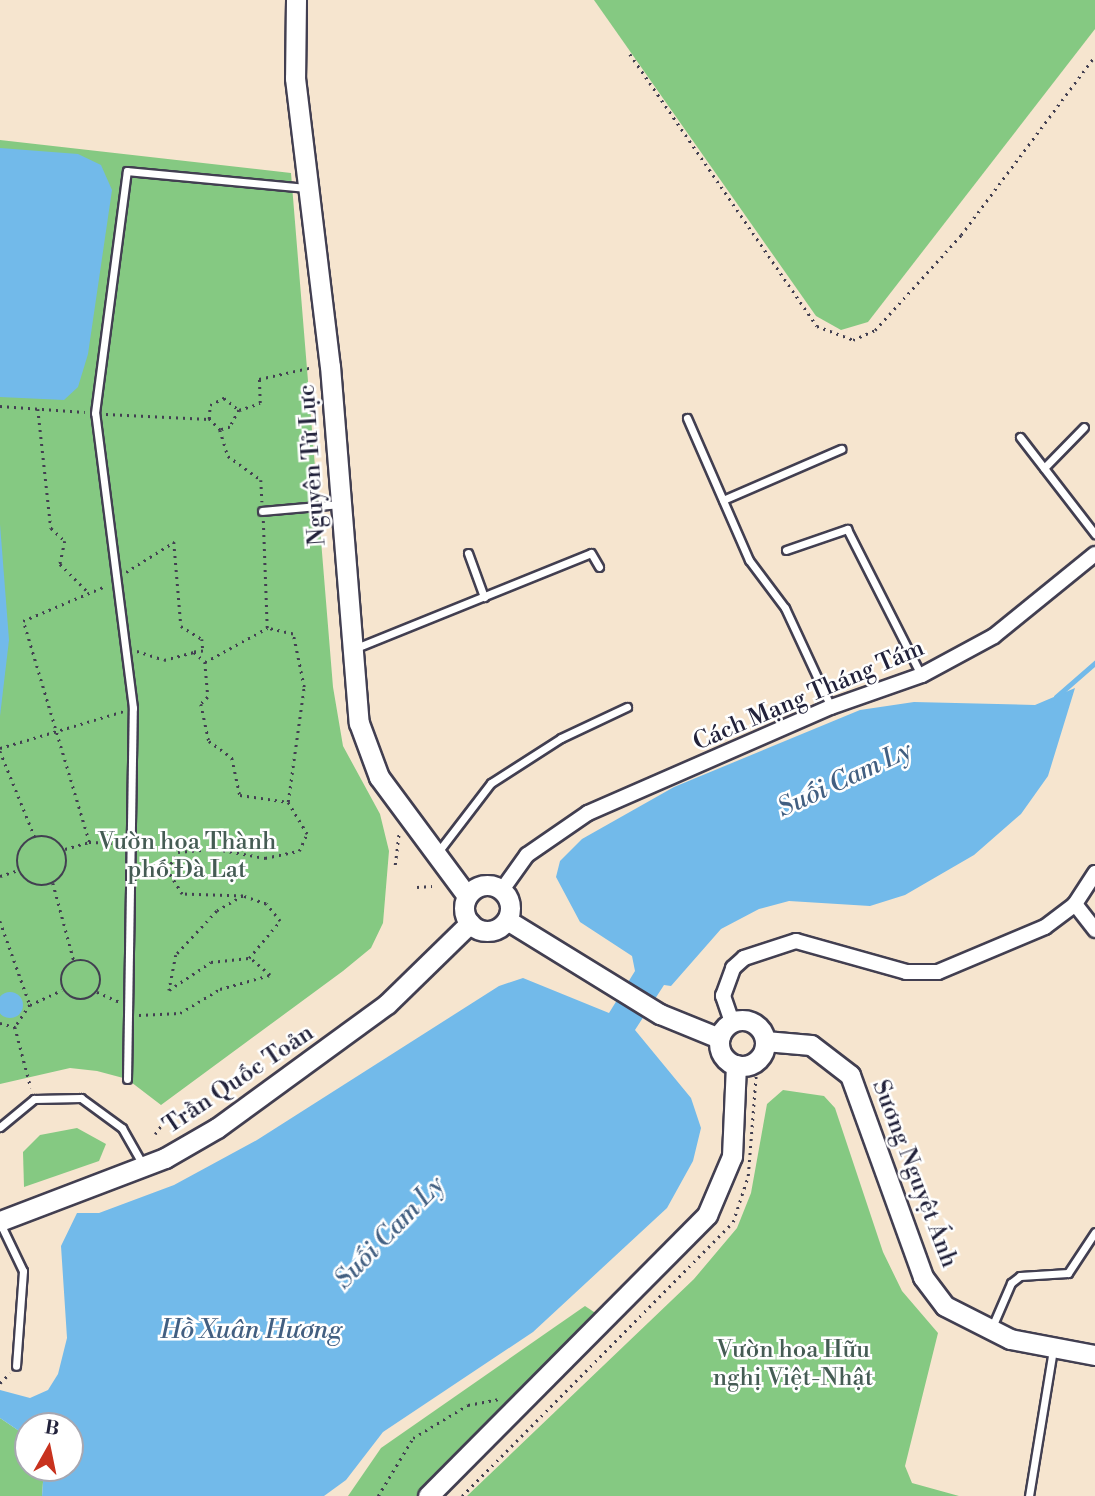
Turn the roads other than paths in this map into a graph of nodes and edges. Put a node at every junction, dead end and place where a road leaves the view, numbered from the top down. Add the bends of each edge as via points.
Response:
1 (296, 0) edge
2 (308, 188) junction
3 (687, 418) dead end
4 (1084, 427) dead end
5 (1020, 437) dead end
6 (841, 449) dead end
7 (1044, 468) junction
8 (723, 500) junction
9 (341, 504) junction
10 (262, 511) road end
11 (1095, 534) edge
12 (786, 550) dead end
13 (468, 553) dead end
14 (1095, 554) edge
15 (599, 567) dead end
16 (484, 597) junction
17 (351, 650) junction
18 (922, 675) junction
19 (627, 707) dead end
20 (831, 707) junction
21 (433, 858) junction
22 (1095, 873) edge
23 (502, 890) junction
24 (467, 896) junction
25 (1075, 904) junction
26 (507, 920) junction
27 (470, 923) junction
28 (1095, 930) edge
29 (732, 1022) junction
30 (719, 1038) junction
31 (765, 1041) junction
32 (736, 1065) junction
33 (127, 1079) dead end
34 (0, 1127) edge
35 (144, 1166) junction
36 (0, 1222) edge
37 (1095, 1232) edge
38 (990, 1331) junction
39 (1053, 1349) junction
40 (1095, 1355) edge
41 (16, 1366) dead end
42 (428, 1496) edge
43 (1029, 1496) edge

1 - 2 main road, Nguyên Tử Lực via 295,78
2 - 9 main road, Nguyên Tử Lực
2 - 33 lane via 127,171 95,413 132,708
3 - 8 lane
4 - 7 lane
5 - 7 lane
6 - 8 lane
7 - 11 lane
8 - 20 lane via 755,571 785,608
9 - 10 lane
9 - 17 main road, Nguyên Tử Lực
12 - 18 lane via 847,529
13 - 16 lane
14 - 18 street, Cách Mạng Tháng Tám via 994,636
15 - 16 lane via 591,553
16 - 17 lane
17 - 21 main road, Nguyên Tử Lực via 367,750
18 - 20 street, Cách Mạng Tháng Tám
19 - 21 lane via 561,738 491,783
20 - 23 street, Cách Mạng Tháng Tám via 588,813 527,855
21 - 24 main road, Nguyên Tử Lực
22 - 25 street
23 - 24 main road via 484,885
23 - 26 main road via 510,906
24 - 27 main road
25 - 28 street
25 - 29 street via 993,954 938,972 906,972 812,942 783,943 733,968 723,996
26 - 27 main road via 489,931
26 - 30 main road via 660,1014
27 - 35 main road, Trần Quốc Toản via 387,1004 326,1051 217,1128
29 - 30 main road
29 - 31 main road via 751,1022
30 - 32 main road via 720,1052
31 - 32 main road via 757,1061
31 - 38 main road, Sương Nguyệt Ánh via 811,1045 850,1075 923,1277 945,1306
32 - 42 main road via 732,1156 707,1216
34 - 35 lane via 34,1099 81,1098 122,1128
35 - 36 main road, Trần Quốc Toản
36 - 41 lane via 23,1271 26,1303
37 - 38 lane via 1068,1273 1020,1276 1012,1283
38 - 39 main road, Sương Nguyệt Ánh
39 - 40 main road, Sương Nguyệt Ánh
39 - 43 lane

